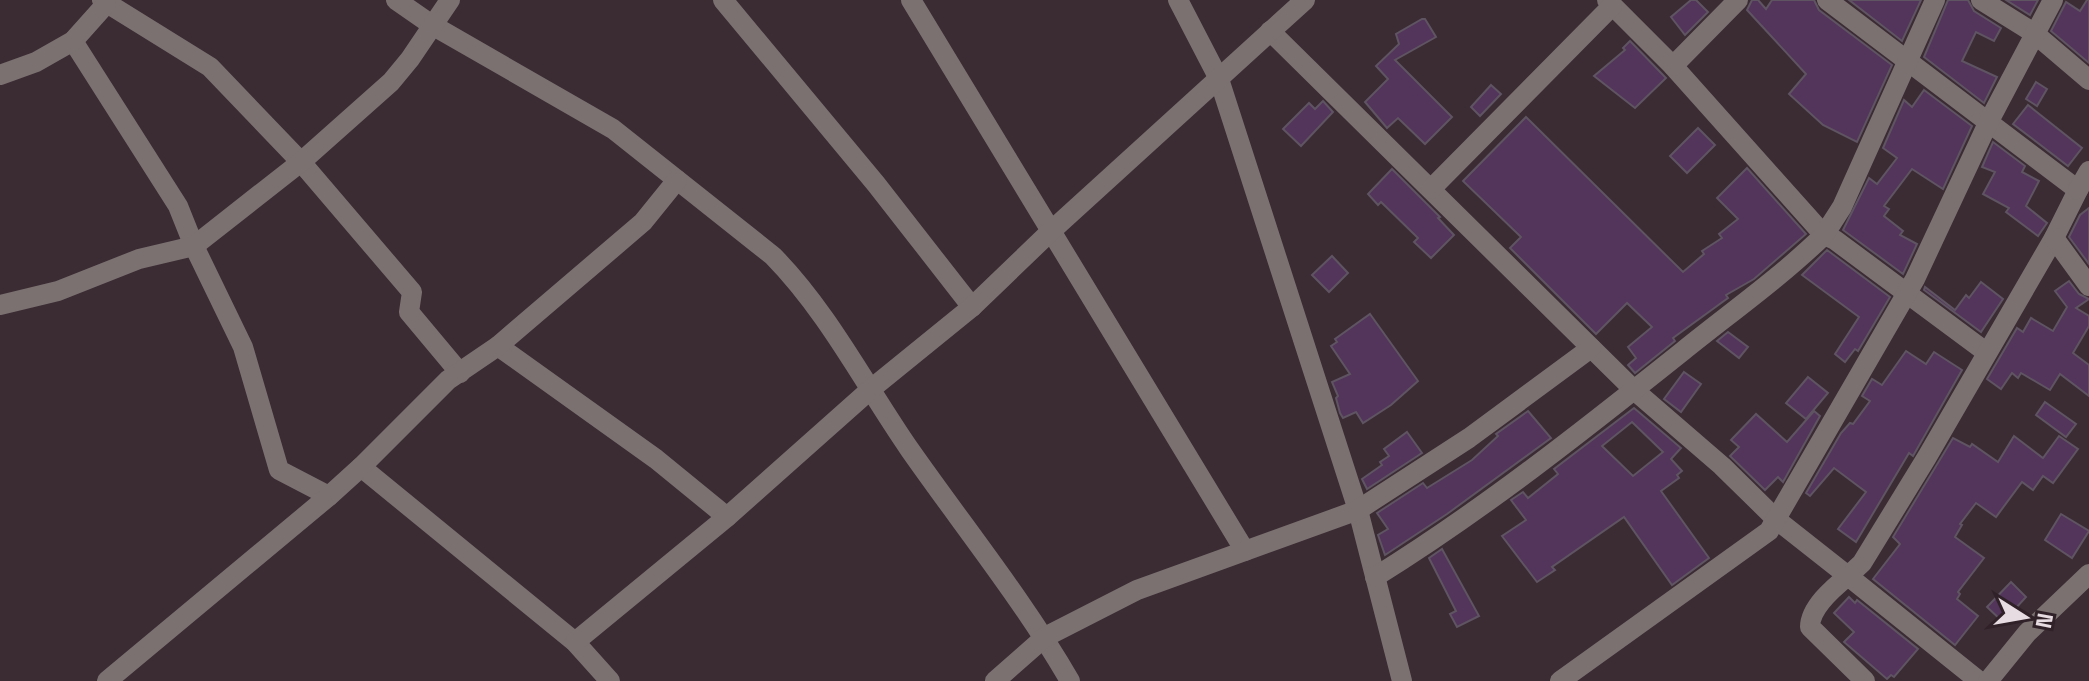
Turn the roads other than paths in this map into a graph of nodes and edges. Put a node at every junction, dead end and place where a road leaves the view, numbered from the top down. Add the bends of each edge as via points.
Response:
1 (396, 0) edge
2 (450, 0) edge
3 (723, 0) edge
4 (911, 0) edge
5 (1178, 0) edge
6 (1305, 0) edge
7 (1738, 0) edge
8 (1827, 0) edge
9 (1935, 0) edge
10 (1981, 0) edge
11 (2053, 0) edge
12 (104, 2) edge
13 (1610, 3) edge
14 (432, 25) junction
15 (1270, 31) junction
16 (2034, 33) junction
17 (73, 41) junction
18 (1909, 61) junction
19 (1673, 66) junction
20 (0, 75) edge
21 (1219, 79) junction
22 (2089, 80) edge
23 (1989, 121) junction
24 (301, 162) junction
25 (2089, 171) edge
26 (677, 180) junction
27 (1431, 189) junction
28 (2078, 190) junction
29 (1050, 232) junction
30 (1824, 235) junction
31 (2054, 238) junction
32 (194, 246) junction
33 (2089, 286) edge
34 (1907, 292) junction
35 (0, 305) edge
36 (972, 307) junction
37 (498, 346) junction
38 (1591, 348) junction
39 (1986, 352) junction
40 (460, 373) junction
41 (871, 389) junction
42 (1634, 390) junction
43 (361, 467) junction
44 (329, 496) junction
45 (1358, 510) junction
46 (727, 517) junction
47 (1777, 520) junction
48 (1245, 551) junction
49 (2089, 574) edge
50 (1848, 576) junction
51 (1375, 577) junction
52 (1045, 637) junction
53 (575, 642) junction
54 (107, 681) edge
55 (610, 681) edge
56 (995, 681) edge
57 (1070, 681) edge
58 (1402, 681) edge
59 (1560, 681) edge
60 (1865, 681) edge
61 (1979, 681) edge
62 (1988, 681) edge

1 - 14 street
2 - 14 street
3 - 36 street
4 - 29 street
5 - 21 street
6 - 15 street
7 - 19 street
8 - 18 street
9 - 18 street
10 - 16 street
11 - 16 street
12 - 17 street
12 - 24 street via 210,67
13 - 19 street
13 - 27 street
14 - 24 street via 391,82
14 - 26 street via 613,129
15 - 21 street
15 - 27 street
16 - 22 street
16 - 23 street
17 - 20 street
17 - 32 street via 178,206
18 - 23 street
18 - 30 street
19 - 30 street
21 - 29 street
21 - 45 street
23 - 28 street
23 - 34 street
24 - 32 street
24 - 40 street via 412,292 409,312
25 - 28 street
26 - 37 street via 643,222
26 - 41 street via 792,275
27 - 38 street
28 - 31 street
29 - 36 street
29 - 48 street
30 - 34 street
30 - 42 street
31 - 33 street
31 - 39 street
32 - 35 street
32 - 44 street via 243,347 279,470
34 - 39 street
34 - 47 street
36 - 41 street
37 - 40 street
37 - 46 street
38 - 42 street
38 - 45 street via 1469,438
39 - 50 street via 1862,563
40 - 43 street
41 - 46 street
41 - 52 street
42 - 47 street
42 - 51 street via 1427,545
43 - 44 street
43 - 53 street
44 - 54 street
45 - 48 street
45 - 51 street
46 - 53 street
47 - 50 street
47 - 59 street via 1769,531
48 - 52 street via 1137,590
49 - 62 street via 2027,633
50 - 60 street via 1813,613 1810,627
50 - 61 street
51 - 58 street
52 - 56 street
52 - 57 street
53 - 55 street

